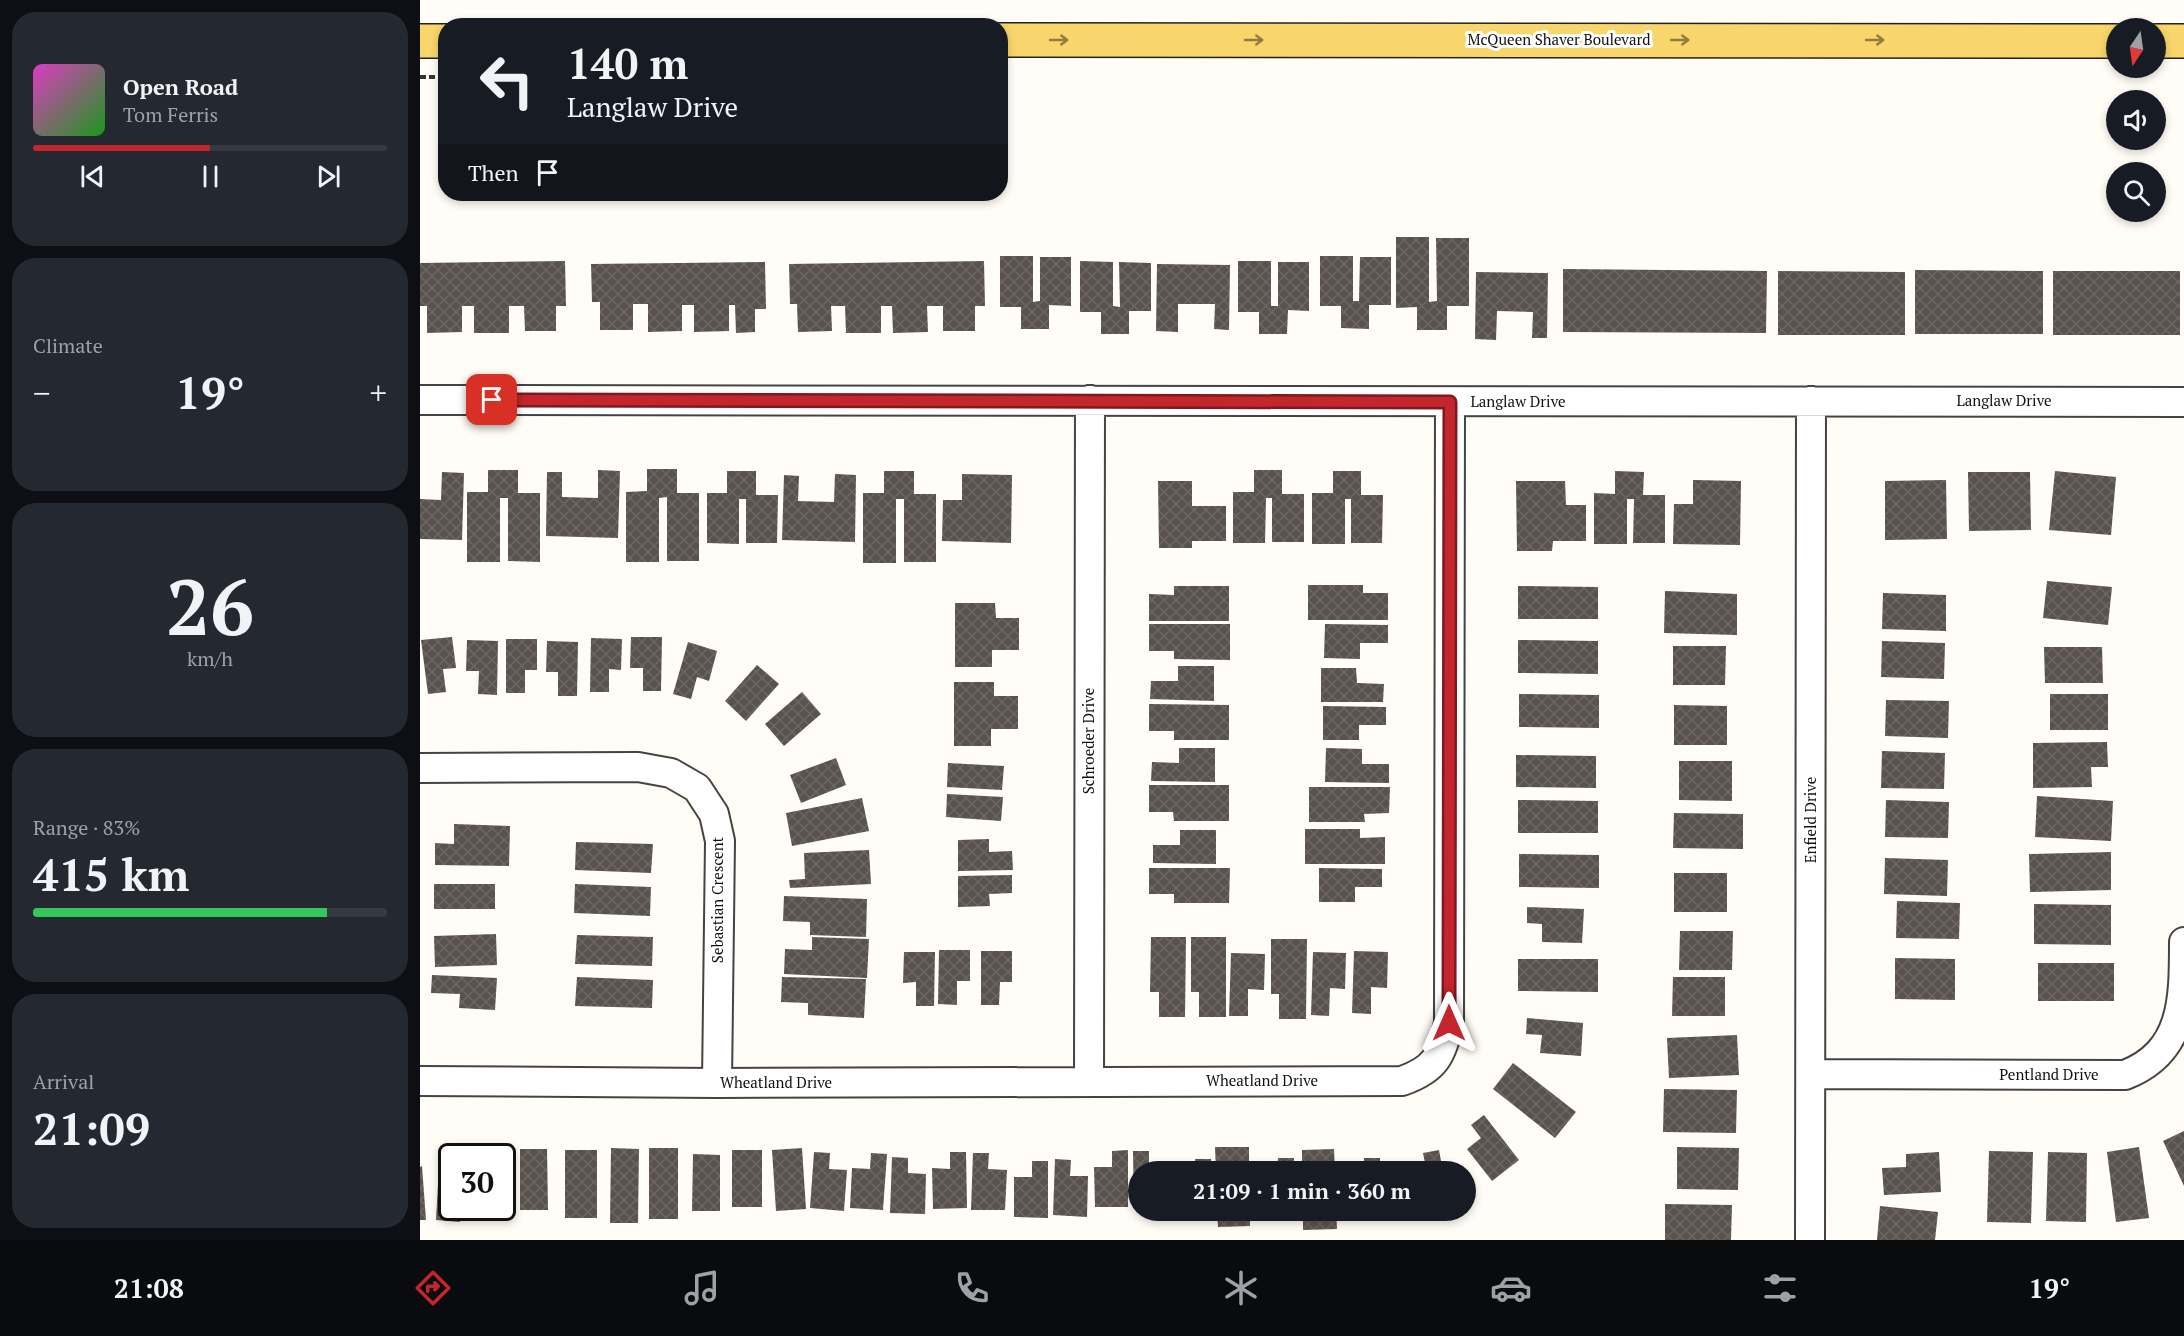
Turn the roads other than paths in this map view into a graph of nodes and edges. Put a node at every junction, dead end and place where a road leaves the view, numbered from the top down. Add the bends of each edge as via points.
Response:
1 (1008, 40) edge
2 (420, 41) edge
3 (438, 41) edge
4 (2106, 41) edge
5 (2166, 41) edge
6 (2184, 41) edge
7 (420, 400) edge
8 (1090, 400) junction
9 (1811, 401) junction
10 (1450, 402) junction
11 (2184, 402) edge
12 (420, 768) edge
13 (2184, 942) edge
14 (1811, 1074) junction
15 (420, 1081) edge
16 (1089, 1081) junction
17 (717, 1083) junction
18 (1810, 1240) edge

1 -> 4 main road, McQueen Shaver Boulevard
2 - 3 main road
5 - 6 main road
7 - 8 street, Langlaw Drive
8 - 10 street, Langlaw Drive
8 - 16 street, Schroeder Drive
9 - 10 street, Langlaw Drive
9 - 11 street, Langlaw Drive
9 - 14 street, Enfield Drive
10 - 16 street, Wheatland Drive via 1449,1023 1443,1048 1430,1067 1402,1081
12 - 17 street, Sebastian Crescent via 638,767 670,773 697,788 714,814 720,841
13 - 14 street, Pentland Drive via 2184,1009 2177,1032 2150,1065 2125,1076
14 - 18 street, Enfield Drive
15 - 17 street, Wheatland Drive
16 - 17 street, Wheatland Drive

